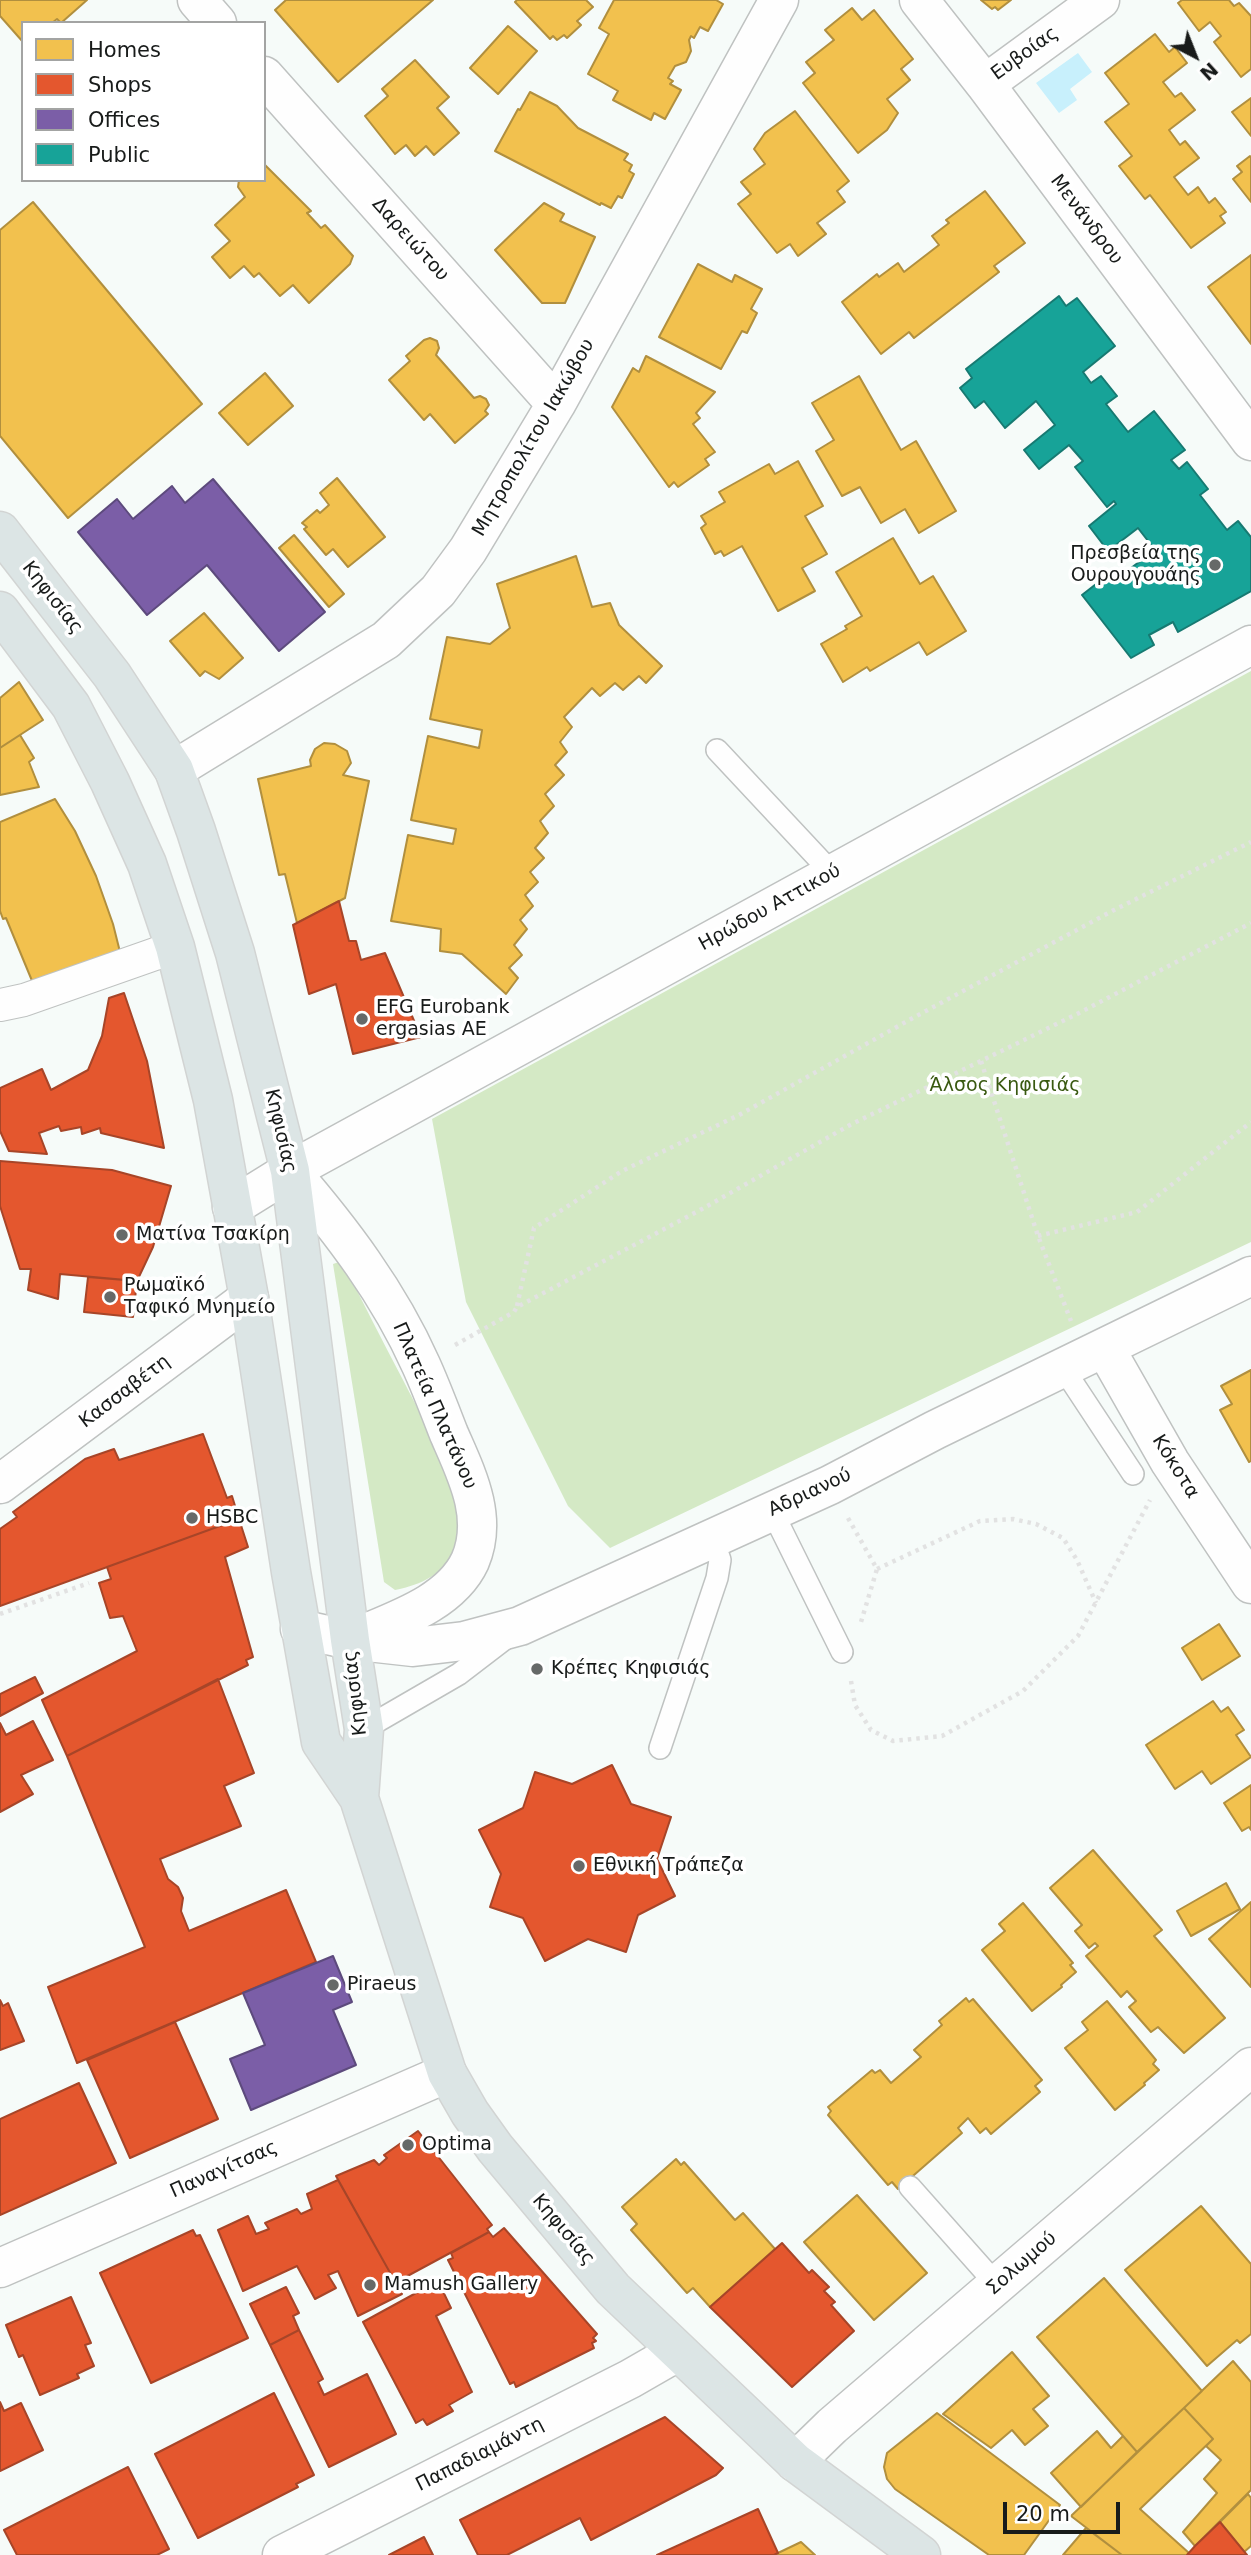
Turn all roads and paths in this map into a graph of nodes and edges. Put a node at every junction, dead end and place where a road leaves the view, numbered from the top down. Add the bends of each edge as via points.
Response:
1 (197, 0) edge
2 (779, 0) edge
3 (919, 0) edge
4 (1100, 0) edge
5 (215, 21) edge
6 (266, 78) edge
7 (985, 84) junction
8 (556, 404) junction
9 (1251, 442) edge
10 (0, 531) edge
11 (0, 611) edge
12 (1251, 645) edge
13 (717, 750) dead end
14 (174, 770) junction
15 (1251, 842) edge
16 (832, 873) junction
17 (1251, 923) edge
18 (175, 947) junction
19 (0, 1005) edge
20 (981, 1061) junction
21 (1251, 1122) edge
22 (290, 1171) junction
23 (232, 1207) junction
24 (1038, 1236) junction
25 (1251, 1276) edge
26 (249, 1298) junction
27 (517, 1307) junction
28 (468, 1338) dead end
29 (1084, 1358) junction
30 (1170, 1462) junction
31 (1133, 1474) dead end
32 (0, 1484) edge
33 (830, 1485) junction
34 (772, 1511) junction
35 (712, 1537) junction
36 (877, 1569) junction
37 (89, 1583) dead end
38 (1251, 1584) edge
39 (1097, 1604) junction
40 (0, 1614) edge
41 (520, 1626) junction
42 (859, 1628) dead end
43 (300, 1629) junction
44 (350, 1640) junction
45 (842, 1652) dead end
46 (849, 1673) dead end
47 (364, 1729) junction
48 (660, 1748) dead end
49 (359, 1798) junction
50 (1251, 2067) edge
51 (447, 2073) junction
52 (910, 2188) dead end
53 (0, 2268) edge
54 (997, 2285) junction
55 (677, 2352) junction
56 (795, 2462) junction
57 (282, 2555) edge
58 (921, 2555) edge

1 - 5 street
2 - 8 street, Μητροπολίτου Ιακώβου
3 - 7 street, Μενάνδρου
4 - 7 street, Ευβοίας
6 - 8 street, Δαρειώτου
7 - 9 street, Μενάνδρου
8 - 14 street, Μητροπολίτου Ιακώβου via 468,550 417,612 386,640
10 - 14 main road, Κηφισίας via 113,675
11 - 18 main road, Κηφισίας via 71,706 147,864
12 - 16 street, Ηρώδου Αττικού
13 - 16 lane
14 - 22 main road, Κηφισίας via 235,953
15 - 27 path via 1090,922 739,1115 622,1171 534,1228
16 - 22 street, Ηρώδου Αττικού
17 - 20 path
18 - 19 street
18 - 23 main road, Κηφισίας via 207,1068
20 - 24 path
20 - 27 path via 850,1125
21 - 24 path via 1137,1212
22 - 23 street, Ηρώδου Αττικού
22 - 44 main road, Κηφισίας
22 - 44 street, Πλατεία Πλατάνου via 345,1238 397,1319 474,1493 478,1527 470,1561 452,1585 404,1617
23 - 26 main road, Κηφισίας
24 - 29 path
25 - 29 street, Αδριανού
26 - 32 street, Κασσαβέτη
26 - 43 main road, Κηφισίας
27 - 28 path
29 - 30 street, Κόκοτα
29 - 31 lane
29 - 33 street, Αδριανού
30 - 38 street, Κόκοτα
30 - 39 path
33 - 34 street, Αδριανού
33 - 36 path
34 - 35 street, Αδριανού
34 - 45 lane
35 - 41 street, Αδριανού
35 - 48 lane via 720,1560 717,1578
36 - 39 path via 980,1521 1013,1519 1063,1538
36 - 42 path
37 - 40 path
39 - 46 path via 1078,1636 1023,1691 942,1737 893,1741 871,1730 855,1705
41 - 44 street, Αδριανού via 464,1642 413,1647
41 - 47 lane via 459,1674
43 - 44 street
43 - 49 main road, Κηφισίας via 321,1742
44 - 47 main road, Κηφισίας
47 - 49 main road, Κηφισίας
49 - 51 main road, Κηφισίας
50 - 54 street, Σολωμού
51 - 53 street, Παναγίτσας
51 - 55 main road, Κηφισίας via 495,2148 613,2289
52 - 54 lane
54 - 56 street, Σολωμού
55 - 56 main road, Κηφισίας
55 - 57 street, Παπαδιαμάντη
56 - 58 main road, Κηφισίας

